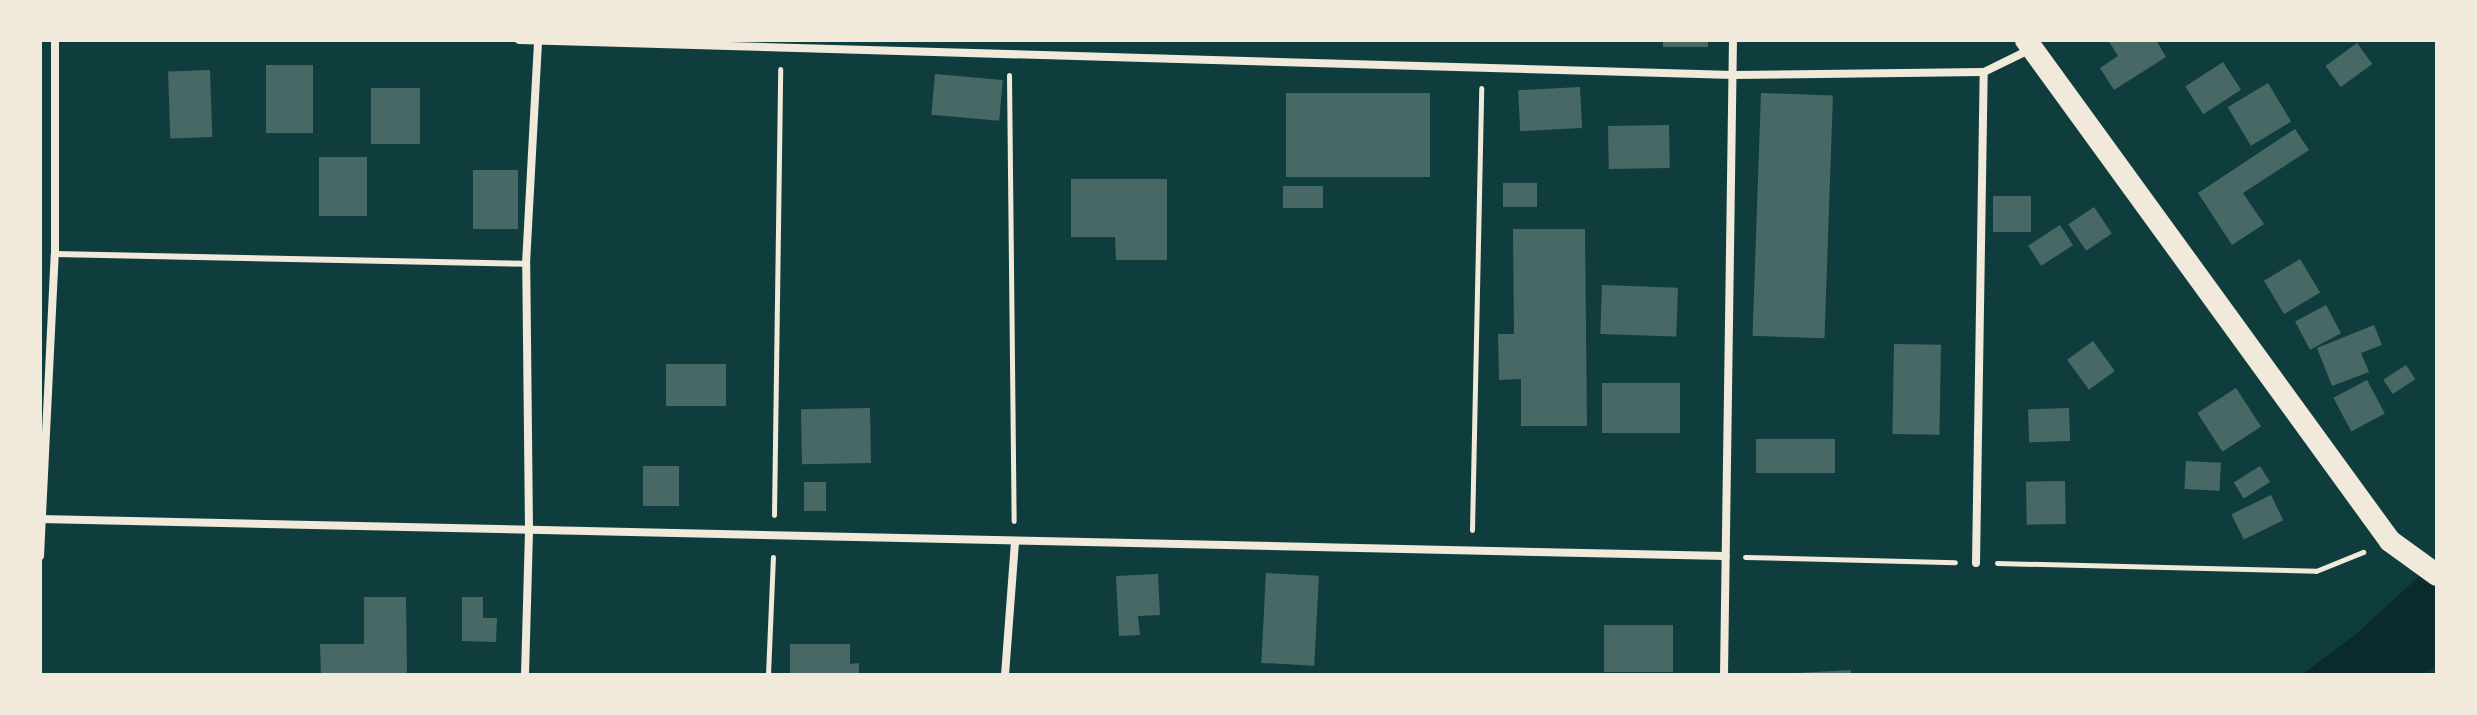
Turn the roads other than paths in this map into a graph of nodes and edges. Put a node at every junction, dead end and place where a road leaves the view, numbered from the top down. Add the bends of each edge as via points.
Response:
1 (55, 40) edge
2 (519, 40) edge
3 (1733, 40) edge
4 (538, 41) edge
5 (2029, 45) edge
6 (1984, 72) junction
7 (1733, 75) junction
8 (55, 254) junction
9 (526, 264) junction
10 (41, 519) edge
11 (529, 530) junction
12 (1015, 541) junction
13 (40, 556) edge
14 (1726, 556) junction
15 (1976, 563) road end
16 (2437, 575) edge
17 (525, 675) edge
18 (1005, 675) edge
19 (1724, 675) edge

1 - 8 street
2 - 4 street
3 - 7 street
4 - 7 street
4 - 9 street
5 - 6 street
5 - 16 highway via 2390,541
6 - 7 street
6 - 15 street
7 - 14 street
8 - 9 lane
8 - 10 street
9 - 11 street
10 - 11 street
10 - 13 street
11 - 12 street
11 - 17 street
12 - 14 street
12 - 18 street
14 - 19 street

